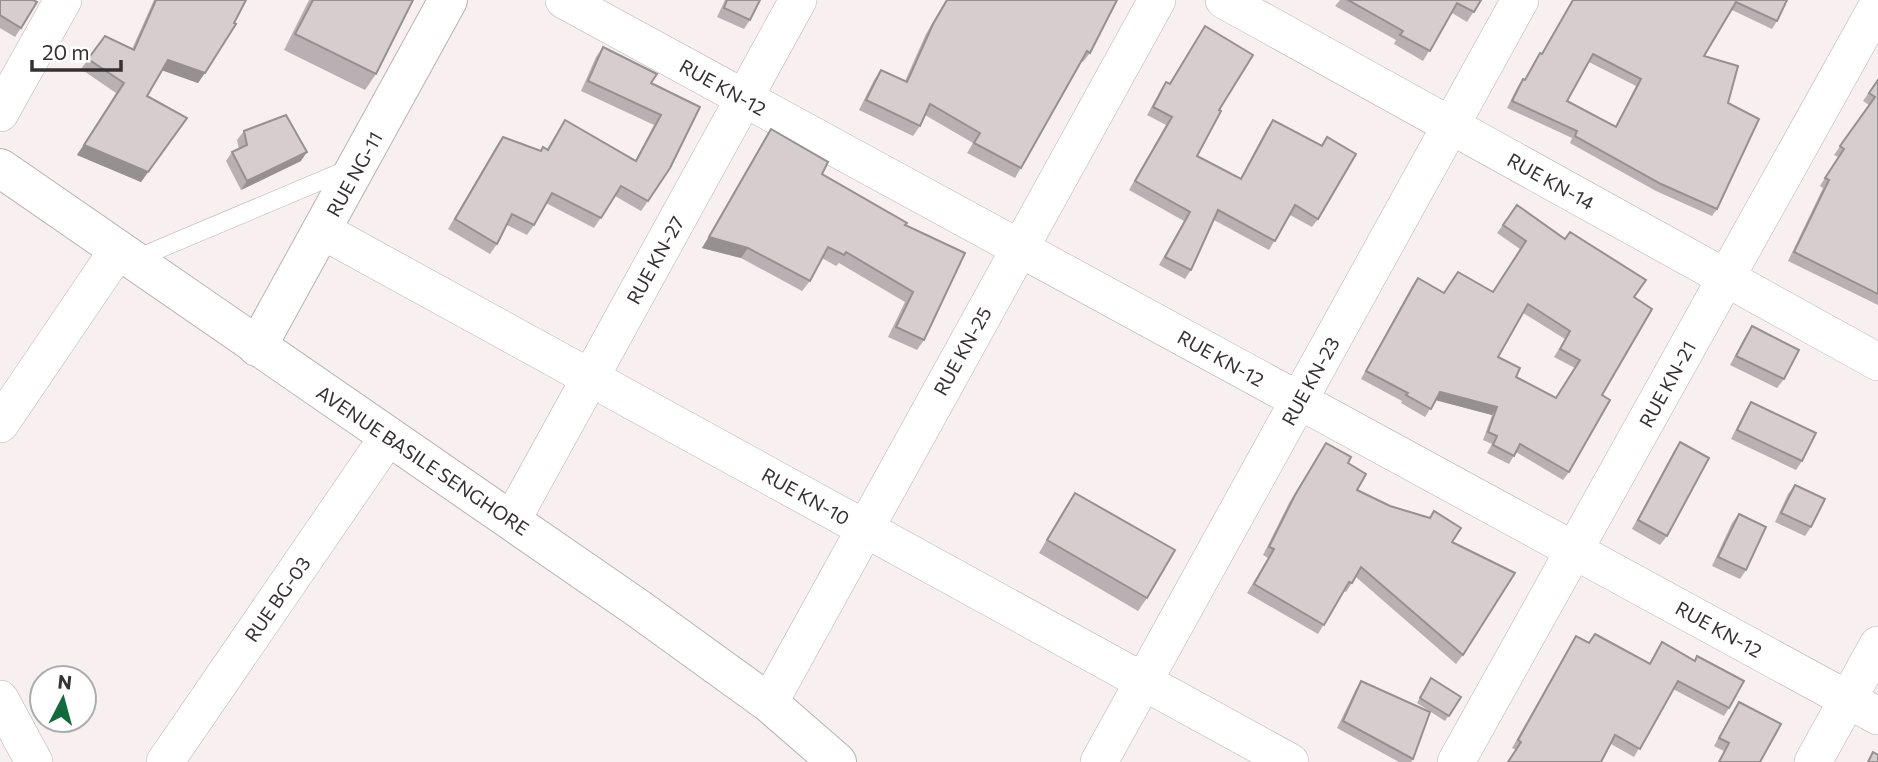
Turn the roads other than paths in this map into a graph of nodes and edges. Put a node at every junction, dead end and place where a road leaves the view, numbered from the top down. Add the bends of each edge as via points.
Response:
1 (63, 0) edge
2 (448, 0) edge
3 (564, 0) edge
4 (798, 0) edge
5 (1157, 0) edge
6 (1224, 0) edge
7 (1520, 0) edge
8 (1878, 5) edge
9 (744, 98) junction
10 (0, 113) edge
11 (1451, 125) junction
12 (358, 165) junction
13 (0, 168) edge
14 (323, 230) junction
15 (1019, 248) junction
16 (125, 255) junction
17 (1726, 278) junction
18 (257, 347) junction
19 (1878, 362) edge
20 (590, 378) junction
21 (1299, 400) junction
22 (0, 424) edge
23 (388, 437) junction
24 (512, 520) junction
25 (865, 528) junction
26 (1574, 550) junction
27 (1878, 645) edge
28 (1144, 682) junction
29 (0, 699) edge
30 (769, 703) junction
31 (1863, 708) edge
32 (34, 762) edge
33 (165, 762) edge
34 (837, 762) edge
35 (1099, 762) edge
36 (1290, 762) edge
37 (1456, 762) edge
38 (1813, 762) edge

1 - 10 street
2 - 12 main road, RUE NG-11
3 - 9 street, RUE KN-12
4 - 9 street, RUE KN-27
5 - 15 street, RUE KN-25
6 - 11 street, RUE KN-14
7 - 11 street, RUE KN-23
8 - 17 street, RUE KN-21
9 - 15 street, RUE KN-12
9 - 20 street, RUE KN-27
11 - 17 street, RUE KN-14
11 - 21 street, RUE KN-23
12 - 14 main road, RUE NG-11
12 - 16 lane
13 - 16 main road, AVENUE BASILE SENGHORE
14 - 18 main road, RUE NG-11
14 - 20 street, RUE KN-10
15 - 21 street, RUE KN-12
15 - 25 street, RUE KN-25
16 - 18 main road, AVENUE BASILE SENGHORE
16 - 22 street
17 - 19 street, RUE KN-14
17 - 26 street, RUE KN-21
18 - 23 main road, AVENUE BASILE SENGHORE
20 - 24 street, RUE KN-27
20 - 25 street, RUE KN-10
21 - 26 street, RUE KN-12
21 - 28 street, RUE KN-23
23 - 24 main road, AVENUE BASILE SENGHORE
23 - 33 street, RUE BG-03
24 - 30 main road, AVENUE BASILE SENGHORE
25 - 28 street, RUE KN-10
25 - 30 street, RUE KN-25
26 - 31 street, RUE KN-12
26 - 37 street, RUE KN-21
27 - 31 street
28 - 35 street, RUE KN-23
28 - 36 street, RUE KN-10
29 - 32 street
30 - 34 main road, AVENUE BASILE SENGHORE
31 - 38 street

